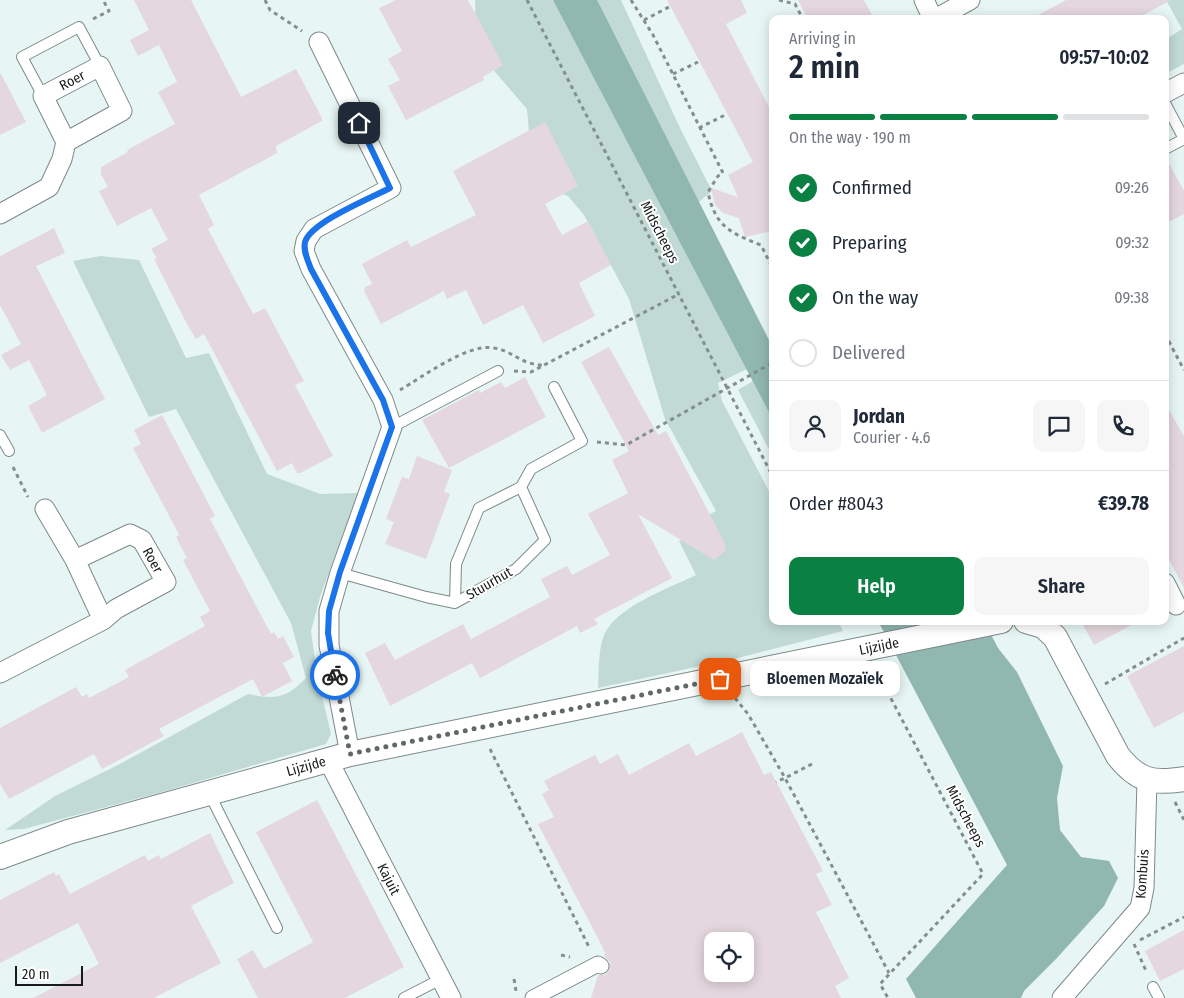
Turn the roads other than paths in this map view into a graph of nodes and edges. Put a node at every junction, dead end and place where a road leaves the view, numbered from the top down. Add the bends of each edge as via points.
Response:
1 (924, 0) edge
2 (970, 0) edge
3 (932, 15) edge
4 (942, 15) edge
5 (319, 42) road end
6 (100, 66) junction
7 (1184, 83) edge
8 (1169, 91) edge
9 (43, 96) junction
10 (1169, 111) edge
11 (1184, 139) edge
12 (66, 142) junction
13 (1169, 147) edge
14 (0, 214) edge
15 (498, 371) road end
16 (554, 387) dead end
17 (392, 427) junction
18 (0, 434) edge
19 (9, 451) road end
20 (521, 488) junction
21 (45, 509) road end
22 (75, 560) junction
23 (340, 572) junction
24 (1169, 591) edge
25 (455, 603) junction
26 (1176, 605) dead end
27 (104, 620) junction
28 (980, 625) edge
29 (1040, 625) edge
30 (0, 673) edge
31 (339, 757) junction
32 (1184, 779) edge
33 (1147, 780) junction
34 (209, 793) junction
35 (0, 857) edge
36 (276, 928) dead end
37 (599, 965) road end
38 (441, 978) junction
39 (1153, 987) road end
40 (404, 998) edge
41 (451, 998) edge
42 (533, 998) edge
43 (1062, 998) edge
44 (1158, 998) edge

1 - 3 street
2 - 4 street
5 - 17 street via 390,188 314,229 304,251 383,400
6 - 9 street, Roer
6 - 9 lane via 79,27 22,57
6 - 12 street, Roer via 122,111
7 - 8 street
9 - 12 street, Roer
10 - 11 lane
11 - 13 lane
12 - 14 street via 49,188
15 - 17 lane
16 - 20 lane via 582,441 531,469
17 - 23 street
18 - 19 lane
20 - 25 lane, Stuurhut via 479,508 456,564
20 - 25 lane, Stuurhut via 545,540 516,568
21 - 22 street
22 - 27 street
22 - 27 street, Roer via 130,534 142,540 166,582 116,609
23 - 25 lane, Stuurhut
23 - 31 street via 329,611 328,633
24 - 26 street
27 - 30 street, Roer
28 - 31 street, Lijzijde
29 - 33 street via 1055,637 1118,756 1131,772
31 - 34 street, Lijzijde
31 - 38 street, Kajuit
32 - 33 street
33 - 43 street, Kombuis via 1144,888 1140,908 1128,937
34 - 35 street, Lijzijde via 68,832
34 - 36 lane
37 - 42 street
38 - 40 lane
38 - 41 street, Kajuit
39 - 44 lane

